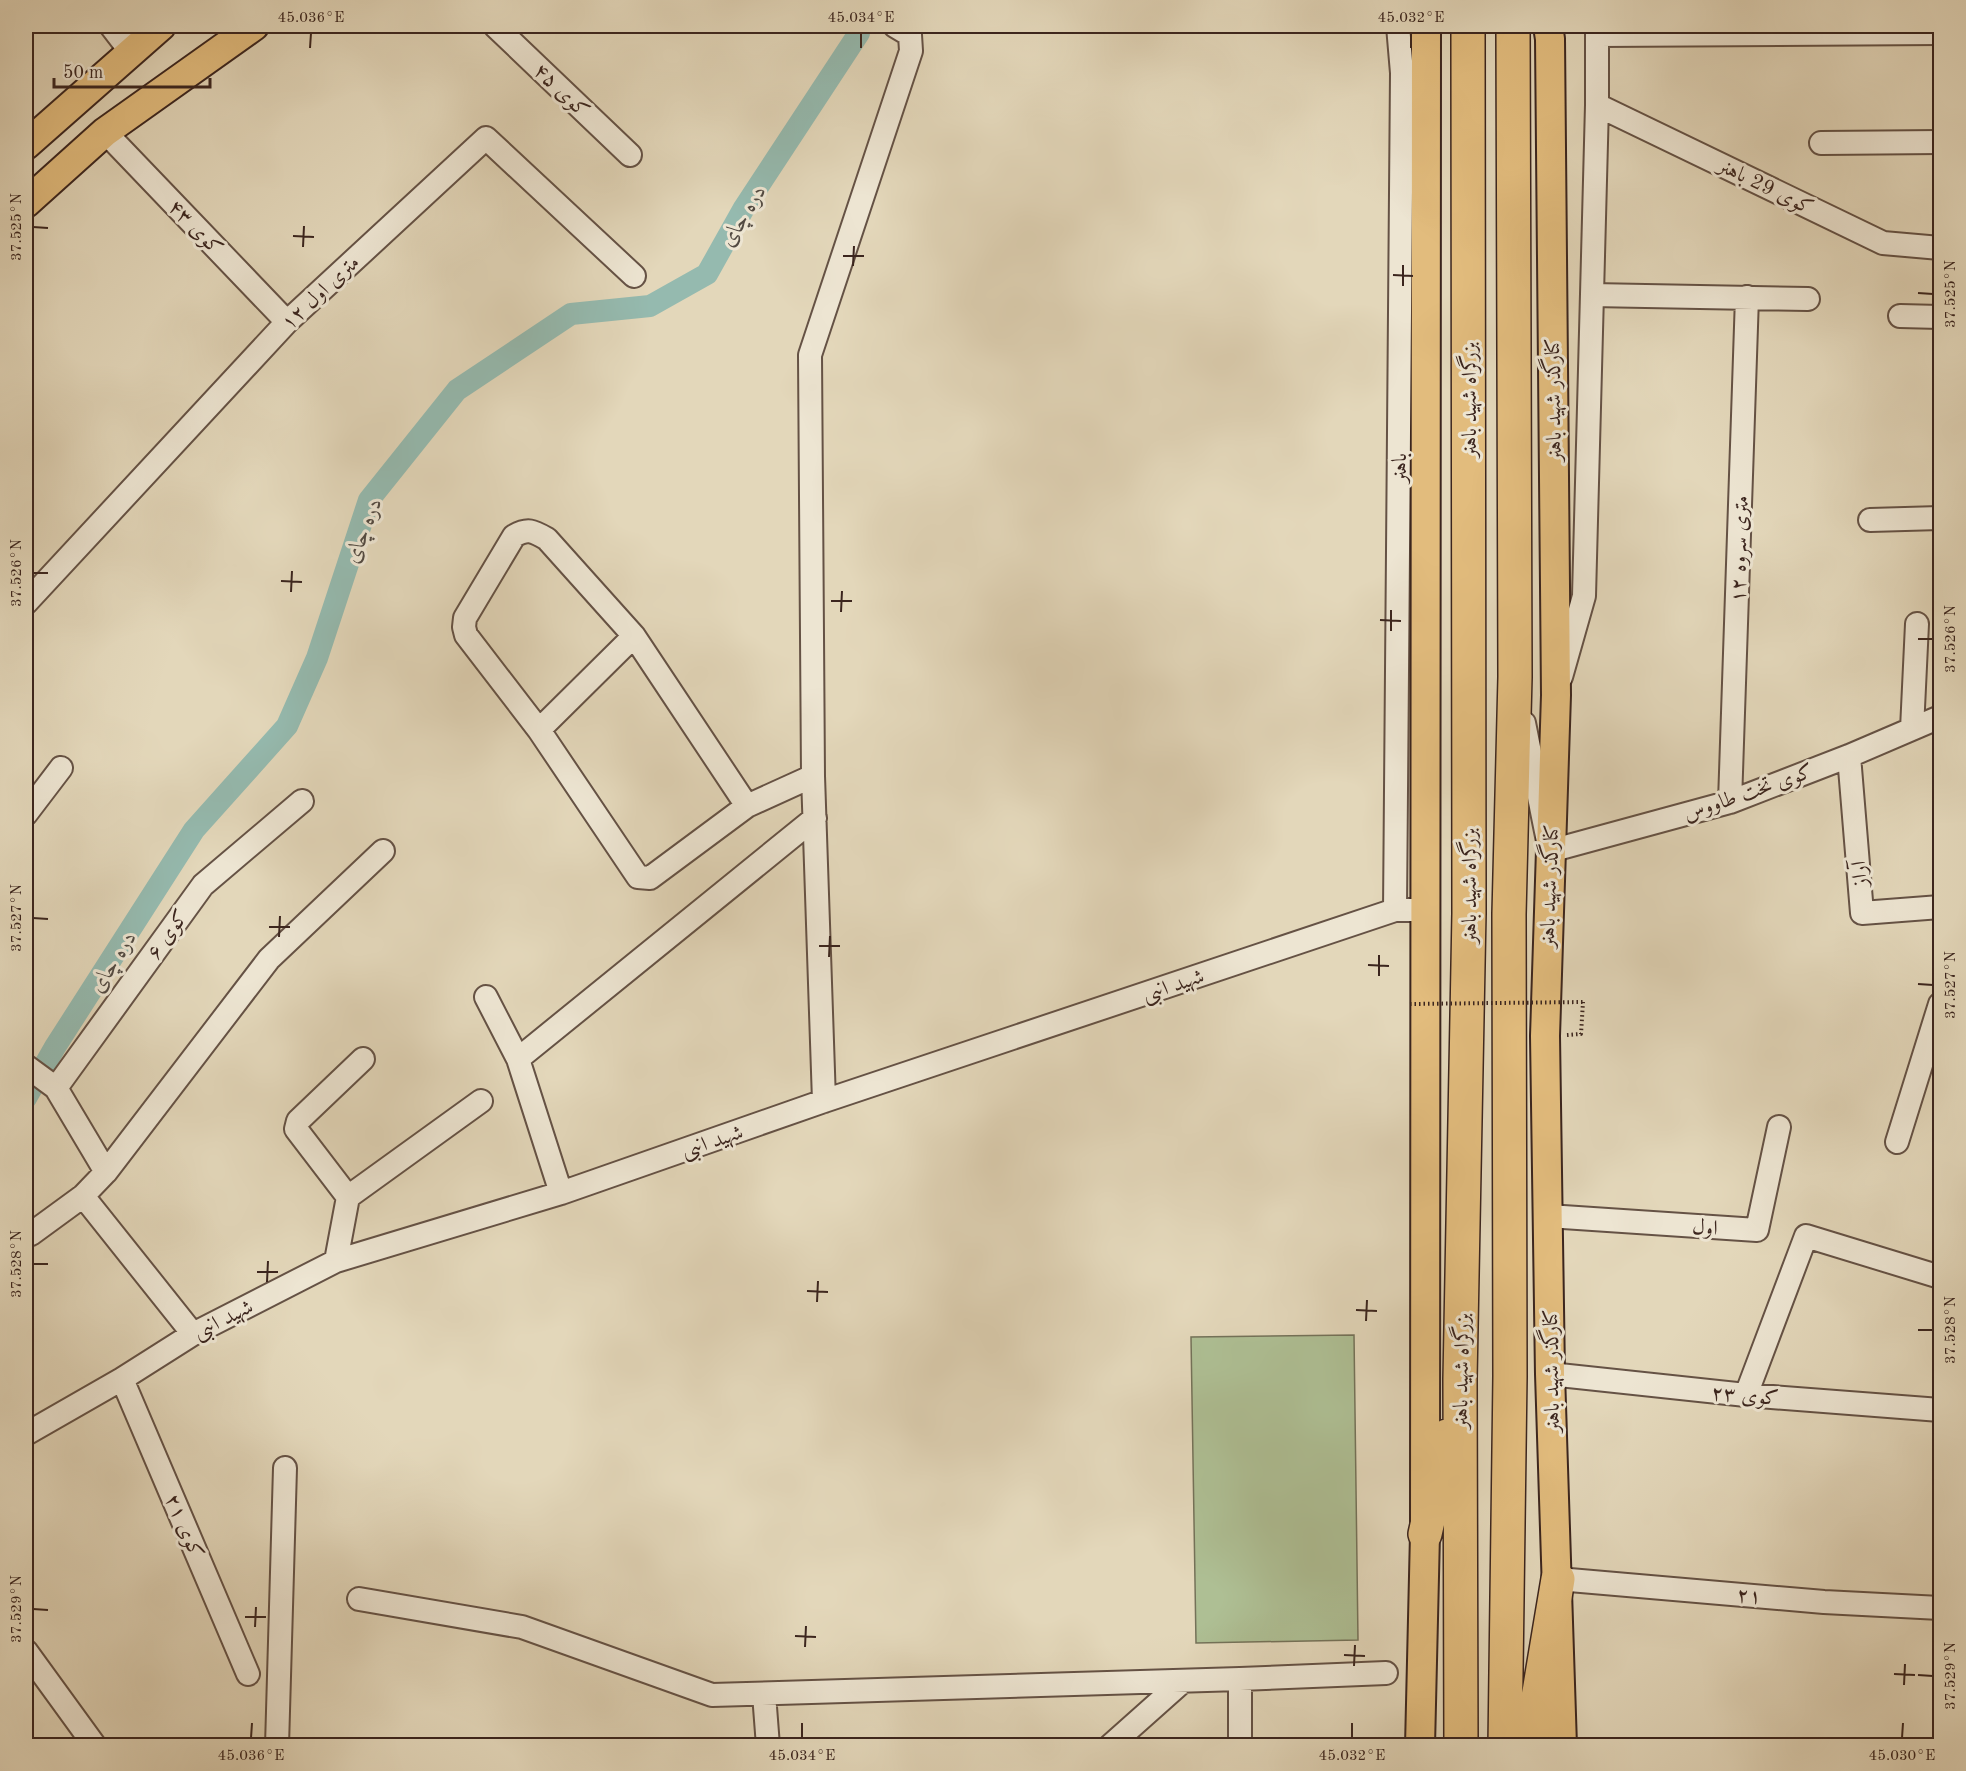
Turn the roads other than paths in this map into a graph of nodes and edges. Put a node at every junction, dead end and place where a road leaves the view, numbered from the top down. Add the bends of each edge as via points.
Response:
1 (111, 26) edge
2 (161, 26) edge
3 (254, 26) edge
4 (495, 26) edge
5 (1398, 26) edge
6 (1426, 26) edge
7 (1468, 26) edge
8 (1513, 26) edge
9 (1548, 26) edge
10 (902, 30) edge
11 (1597, 30) edge
12 (1717, 30) edge
13 (1941, 33) edge
14 (131, 52) junction
15 (1597, 105) junction
16 (105, 132) junction
17 (1941, 142) edge
18 (1821, 143) dead end
19 (26, 145) edge
20 (630, 154) dead end
21 (26, 203) edge
22 (1941, 248) edge
23 (634, 276) dead end
24 (1592, 295) junction
25 (1747, 297) junction
26 (1808, 299) dead end
27 (1900, 316) dead end
28 (1941, 317) edge
29 (287, 322) junction
30 (1941, 518) edge
31 (1870, 519) dead end
32 (26, 603) edge
33 (1917, 624) dead end
34 (634, 636) junction
35 (1515, 677) junction
36 (1556, 695) junction
37 (1941, 717) edge
38 (1912, 729) junction
39 (539, 730) junction
40 (1849, 756) junction
41 (61, 768) dead end
42 (813, 776) junction
43 (302, 801) dead end
44 (1730, 802) junction
45 (747, 806) junction
46 (26, 814) edge
47 (815, 818) junction
48 (383, 851) dead end
49 (1550, 851) junction
50 (1941, 907) edge
51 (1395, 910) junction
52 (1425, 910) junction
53 (486, 997) dead end
54 (1941, 1004) edge
55 (363, 1059) dead end
56 (518, 1059) junction
57 (26, 1066) edge
58 (56, 1088) junction
59 (480, 1101) dead end
60 (824, 1101) junction
61 (1779, 1127) dead end
62 (1897, 1142) dead end
63 (106, 1172) junction
64 (561, 1193) junction
65 (83, 1196) junction
66 (348, 1197) junction
67 (1548, 1216) junction
68 (31, 1234) dead end
69 (336, 1261) junction
70 (1941, 1277) edge
71 (193, 1334) junction
72 (1550, 1374) junction
73 (122, 1379) junction
74 (1460, 1379) junction
75 (1746, 1395) junction
76 (1941, 1410) edge
77 (26, 1434) edge
78 (285, 1468) dead end
79 (1425, 1534) junction
80 (1557, 1579) junction
81 (358, 1599) dead end
82 (1941, 1608) edge
83 (26, 1651) edge
84 (1386, 1673) dead end
85 (248, 1674) dead end
86 (1240, 1679) junction
87 (1183, 1681) junction
88 (764, 1694) junction
89 (95, 1746) edge
90 (277, 1746) edge
91 (768, 1746) edge
92 (1110, 1746) edge
93 (1240, 1746) edge
94 (1420, 1746) edge
95 (1461, 1746) edge
96 (1505, 1746) edge
97 (1530, 1746) edge
98 (1562, 1746) edge

1 - 14 street
2 - 14 main road
3 - 16 main road
4 - 20 street, کوی ۴۵
5 - 51 street, باهنر via 1402,73
6 - 52 main road
7 - 74 highway, بزرگراه شهید باهنر via 1469,913
8 - 35 highway, بزرگراه شهید باهنر
9 - 36 main road, کنارگذر شهید باهنر
10 - 42 street via 911,51 810,355
11 - 12 street
11 - 15 street
12 - 13 street
14 - 19 main road
15 - 22 street, کوی 29 باهنر via 1883,243
15 - 24 street
16 - 21 main road
16 - 29 street, کوی ۴۳
17 - 18 street
23 - 29 street, ۱۲ متری اول via 486,138
24 - 25 street
24 - 36 street via 1584,596
25 - 26 street
25 - 44 street, ۱۲ متری سروه
27 - 28 street
29 - 32 street, ۱۲ متری اول
30 - 31 street
33 - 38 street
34 - 39 street
34 - 39 street via 547,539 533,531 514,536 465,618 464,627 466,635
34 - 45 street
35 - 49 street
35 - 96 highway, بزرگراه شهید باهنر via 1509,914 1510,1376
36 - 49 main road, کنارگذر شهید باهنر
37 - 38 street, کوی تخت طاووس
38 - 40 street, کوی تخت طاووس
39 - 45 street via 638,877 650,878
40 - 44 street, کوی تخت طاووس
40 - 50 street, آراز via 1862,913
41 - 46 street
42 - 45 street
42 - 47 street
43 - 58 street, کوی ۶ via 203,885
44 - 49 street, کوی تخت طاووس
47 - 56 street
47 - 60 street
48 - 63 street via 269,959
49 - 67 main road, کنارگذر شهید باهنر via 1545,1036
51 - 52 street, شهید انبی
51 - 60 street, شهید انبی
52 - 79 main road
53 - 56 street
54 - 62 street
55 - 66 street via 298,1121 296,1129
56 - 64 street
57 - 58 street
58 - 63 street
59 - 66 street
60 - 64 street, شهید انبی
61 - 67 street, اول via 1757,1230
63 - 65 street
64 - 69 street, شهید انبی
65 - 68 street
65 - 71 street
66 - 69 street
67 - 72 main road, کنارگذر شهید باهنر
69 - 71 street, شهید انبی
70 - 75 street via 1806,1236
71 - 73 street, شهید انبی
72 - 75 street, کوی ۲۳
72 - 80 main road, کنارگذر شهید باهنر
73 - 77 street, شهید انبی
73 - 85 street, کوی ۲۱
74 - 79 highway
74 - 95 highway, بزرگراه شهید باهنر
75 - 76 street, کوی ۲۳
78 - 90 street
79 - 94 main road
80 - 82 street, ۲۱
80 - 97 highway
80 - 98 main road, کنارگذر شهید باهنر
81 - 88 street via 522,1627 712,1695
83 - 89 street
84 - 86 street
86 - 87 street
86 - 93 street
87 - 88 street
87 - 92 street
88 - 91 street

